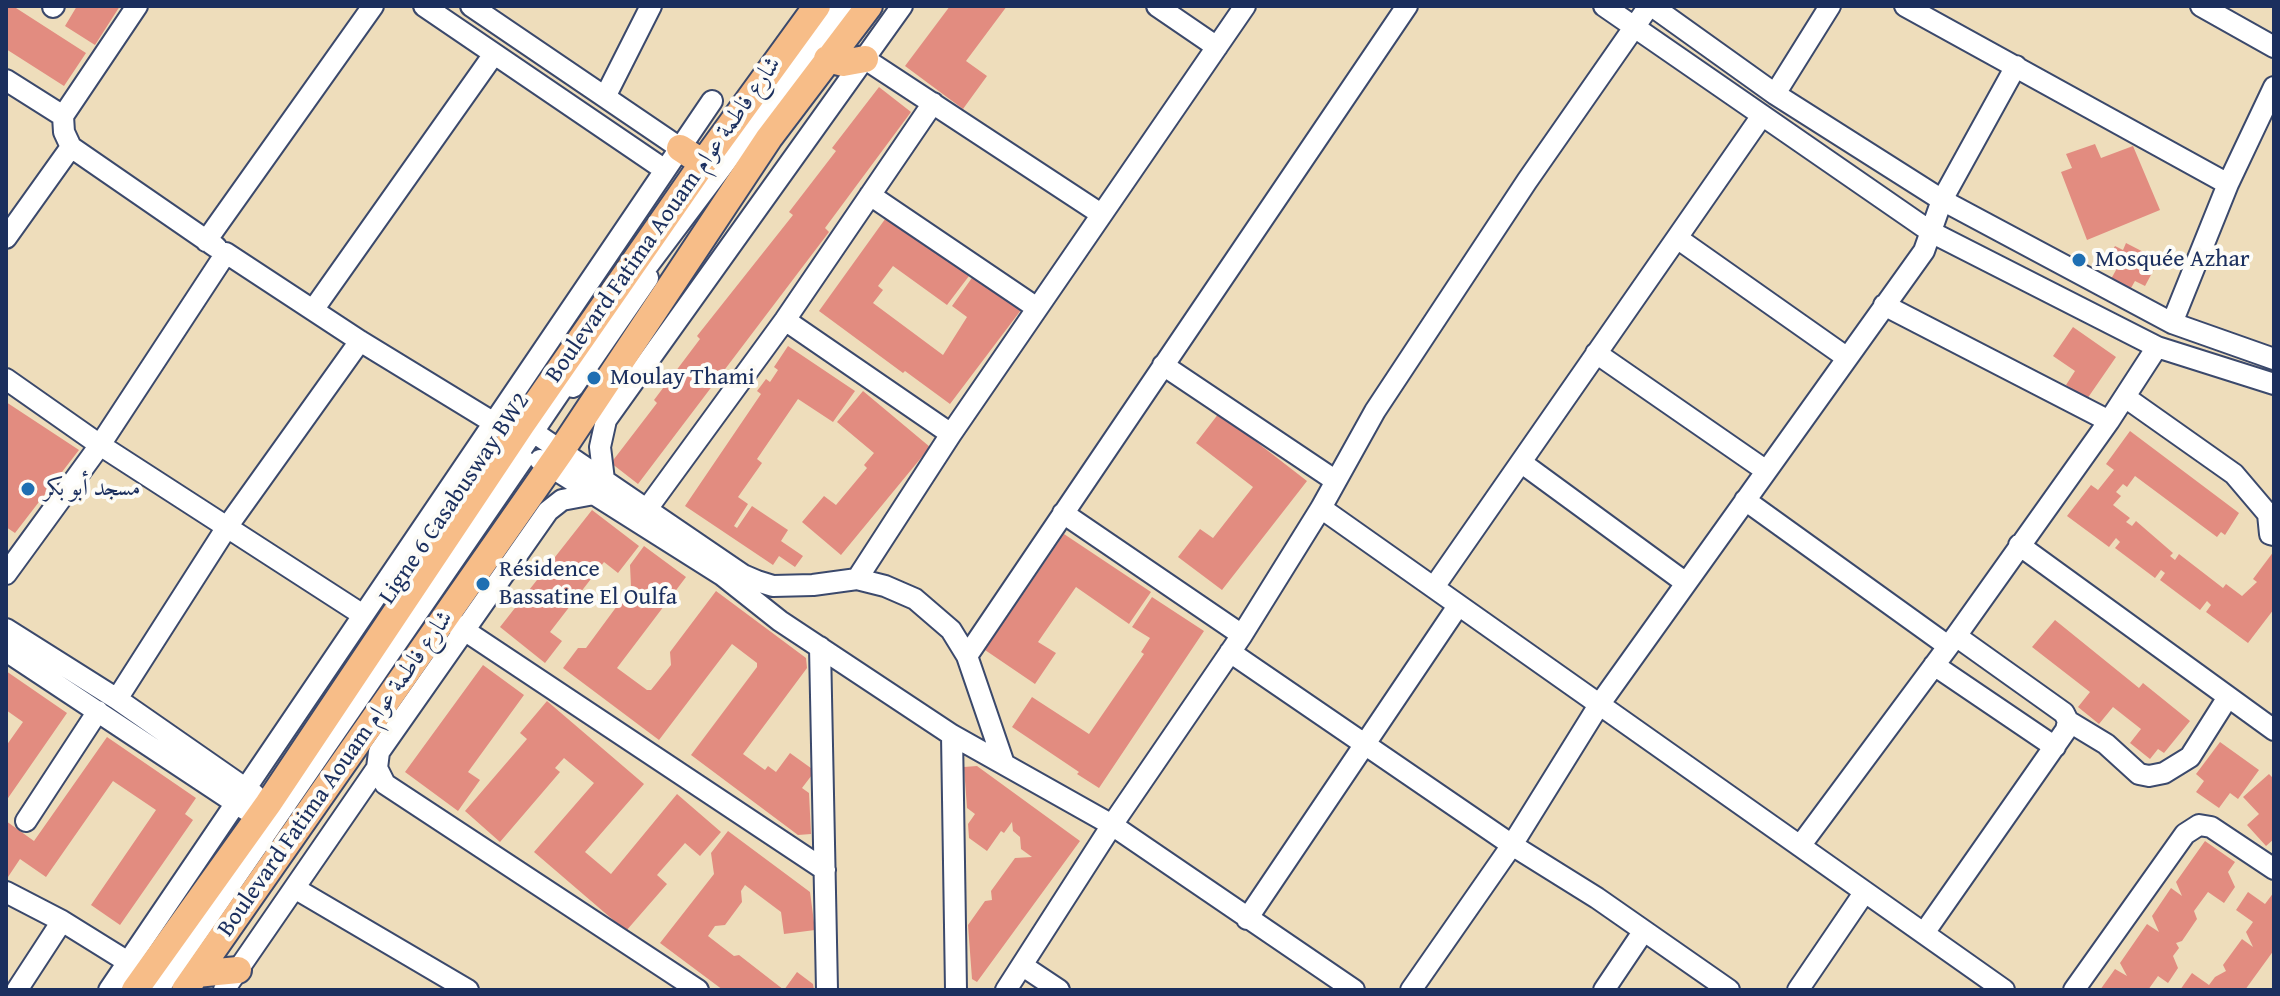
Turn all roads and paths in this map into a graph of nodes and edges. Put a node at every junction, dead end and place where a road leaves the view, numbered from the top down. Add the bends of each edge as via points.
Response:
1 (137, 6) edge
2 (373, 6) edge
3 (424, 6) edge
4 (471, 6) edge
5 (651, 6) edge
6 (817, 6) edge
7 (843, 6) edge
8 (851, 6) edge
9 (869, 6) edge
10 (902, 6) edge
11 (1157, 6) edge
12 (1245, 6) edge
13 (1407, 6) edge
14 (1604, 6) edge
15 (1650, 6) edge
16 (1830, 6) edge
17 (1905, 6) edge
18 (2201, 6) edge
19 (1635, 27) junction
20 (1217, 47) junction
21 (2274, 47) edge
22 (494, 54) junction
23 (827, 59) junction
24 (865, 59) junction
25 (2016, 66) junction
26 (6, 80) edge
27 (2274, 87) edge
28 (1775, 94) junction
29 (605, 97) junction
30 (712, 101) dead end
31 (933, 103) junction
32 (63, 116) junction
33 (1761, 117) junction
34 (71, 147) junction
35 (680, 148) junction
36 (703, 163) junction
37 (665, 170) junction
38 (2228, 184) junction
39 (870, 195) junction
40 (1942, 200) junction
41 (1101, 214) junction
42 (1931, 232) junction
43 (6, 238) edge
44 (1677, 238) junction
45 (206, 241) junction
46 (226, 253) junction
47 (1884, 305) junction
48 (1037, 308) junction
49 (313, 310) junction
50 (785, 320) junction
51 (2172, 323) junction
52 (360, 341) junction
53 (2157, 347) junction
54 (1596, 353) junction
55 (1846, 357) junction
56 (2274, 359) edge
57 (1163, 365) junction
58 (6, 379) edge
59 (2274, 384) edge
60 (2125, 397) junction
61 (2109, 421) junction
62 (951, 434) junction
63 (527, 441) junction
64 (100, 445) junction
65 (1522, 463) junction
66 (1765, 470) junction
67 (1336, 481) junction
68 (599, 487) junction
69 (1745, 500) junction
70 (1321, 508) junction
71 (647, 509) junction
72 (1063, 513) junction
73 (227, 527) junction
74 (2274, 535) edge
75 (2019, 545) junction
76 (6, 574) edge
77 (857, 579) junction
78 (1686, 583) junction
79 (1434, 587) junction
80 (1458, 606) junction
81 (363, 615) junction
82 (455, 625) junction
83 (6, 629) edge
84 (1952, 641) junction
85 (1236, 644) junction
86 (820, 647) junction
87 (6, 651) edge
88 (967, 656) junction
89 (1934, 665) junction
90 (2228, 697) junction
91 (117, 699) junction
92 (1599, 705) junction
93 (98, 711) junction
94 (2068, 721) junction
95 (2274, 730) edge
96 (952, 735) junction
97 (1364, 744) junction
98 (2055, 747) junction
99 (1004, 764) junction
100 (377, 768) junction
101 (241, 796) junction
102 (263, 811) junction
103 (26, 821) dead end
104 (1112, 825) junction
105 (1512, 845) junction
106 (1800, 846) junction
107 (2274, 869) edge
108 (825, 870) junction
109 (296, 889) junction
110 (6, 892) edge
111 (1864, 893) junction
112 (1247, 919) junction
113 (62, 921) junction
114 (1643, 932) junction
115 (1924, 933) junction
116 (128, 962) junction
117 (1023, 966) junction
118 (231, 980) edge
119 (191, 982) edge
120 (17, 990) edge
121 (109, 990) edge
122 (135, 990) edge
123 (150, 990) edge
124 (158, 990) edge
125 (468, 990) edge
126 (698, 990) edge
127 (827, 990) edge
128 (956, 990) edge
129 (1006, 990) edge
130 (1059, 990) edge
131 (1354, 990) edge
132 (1411, 990) edge
133 (1604, 990) edge
134 (1729, 990) edge
135 (1798, 990) edge
136 (2004, 990) edge
137 (2074, 990) edge

1 - 32 street
2 - 45 street
3 - 22 street
4 - 29 street
5 - 29 street
6 - 36 main road, Boulevard Fatima Aouam شارع فاطمة عوام
7 - 63 street, Ligne 6 Casabusway BW2 via 638,279
8 - 63 street, Ligne 6 Casabusway BW2
9 - 23 main road, Boulevard Fatima Aouam شارع فاطمة عوام
10 - 24 street
11 - 20 street
12 - 20 street
13 - 57 street
14 - 19 street
15 - 19 street
15 - 28 street
16 - 28 street
17 - 25 street
18 - 21 street
19 - 33 street
19 - 67 street via 1375,411
20 - 41 street
22 - 37 street
22 - 49 street
23 - 24 main road
23 - 63 main road, Boulevard Fatima Aouam شارع فاطمة عوام
24 - 31 street
24 - 68 street via 606,420
25 - 38 street
25 - 40 street
26 - 32 street
27 - 38 street
28 - 40 street
29 - 35 street
30 - 35 street
31 - 39 street
31 - 41 street
32 - 34 street
33 - 42 street
33 - 44 street
34 - 43 street
34 - 45 street
35 - 36 main road
35 - 37 street
36 - 63 main road, Boulevard Fatima Aouam شارع فاطمة عوام
37 - 63 street
38 - 51 street
39 - 48 street
39 - 50 street
40 - 42 street
40 - 51 street
41 - 48 street
42 - 47 street via 1924,251
42 - 53 street
44 - 54 street
44 - 55 street
45 - 46 street
46 - 49 street
46 - 64 street
47 - 55 street
47 - 61 street
48 - 62 street
49 - 52 street
50 - 62 street
50 - 71 street
51 - 56 street
52 - 63 street
52 - 73 street
53 - 59 street
53 - 60 street
54 - 65 street
54 - 66 street
55 - 66 street
57 - 67 street
57 - 72 street
58 - 64 street
60 - 61 street
60 - 74 street via 2234,474 2268,514
61 - 75 street
62 - 77 street
63 - 68 street
63 - 81 street
63 - 82 main road, Boulevard Fatima Aouam شارع فاطمة عوام
63 - 102 main road, Boulevard Fatima Aouam شارع فاطمة عوام
63 - 123 street, Ligne 6 Casabusway BW2
63 - 124 street, Ligne 6 Casabusway BW2
64 - 73 street
64 - 76 street
65 - 78 street
65 - 79 street
66 - 69 street
67 - 70 street
68 - 71 street
68 - 82 street via 548,511
68 - 86 street
69 - 78 street
69 - 84 street
70 - 79 street
70 - 85 street
71 - 77 street via 757,581 799,586
72 - 85 street
72 - 88 street
73 - 81 street
73 - 91 street
75 - 84 street
75 - 90 street
77 - 88 street via 915,599 951,630
78 - 92 street
79 - 80 street
80 - 92 street
80 - 97 street
81 - 101 street
82 - 100 street via 379,752
82 - 108 street
82 - 119 main road, Boulevard Fatima Aouam شارع فاطمة عوام
83 - 91 street
84 - 89 street
84 - 94 street via 2064,713
85 - 97 street
85 - 104 street
86 - 96 street
86 - 108 street
87 - 93 street
88 - 99 street
89 - 98 street
89 - 106 street
90 - 94 street via 2190,757 2149,776
90 - 95 street
91 - 101 street
92 - 105 street
92 - 106 street
93 - 101 street
93 - 103 street
94 - 98 street
96 - 99 street
96 - 128 street
97 - 105 street
97 - 112 street
98 - 115 street
99 - 104 street
100 - 109 street
100 - 126 street via 385,784
101 - 102 street
101 - 116 street
102 - 122 main road, Boulevard Fatima Aouam شارع فاطمة عوام
104 - 112 street
104 - 117 street
105 - 114 street
105 - 132 street
106 - 111 street
107 - 137 street via 2211,827 2199,825 2185,834
108 - 127 street
109 - 118 street
109 - 125 street
110 - 113 street
111 - 115 street
111 - 135 street
112 - 131 street
113 - 116 street
113 - 120 street
114 - 133 street
114 - 134 street
115 - 136 street
116 - 121 street
117 - 129 street
117 - 130 street
118 - 119 main road

